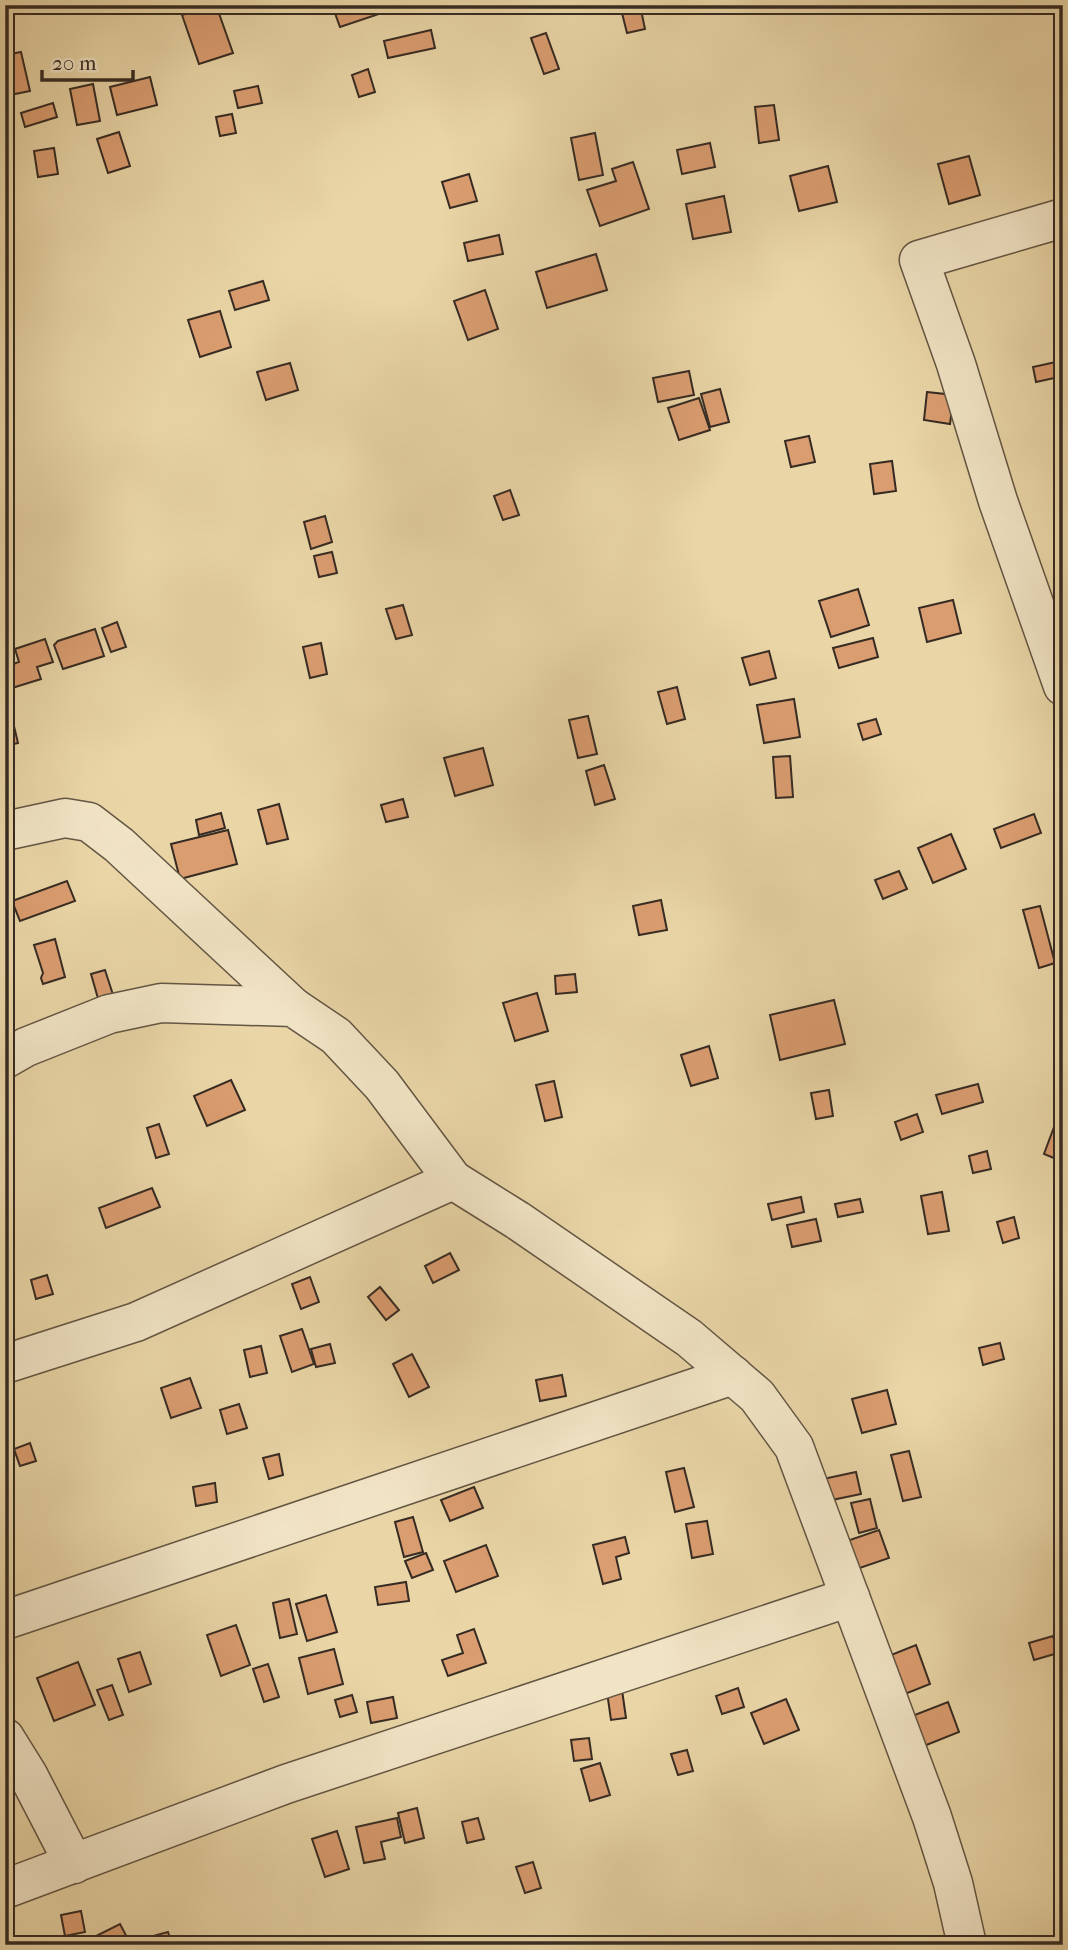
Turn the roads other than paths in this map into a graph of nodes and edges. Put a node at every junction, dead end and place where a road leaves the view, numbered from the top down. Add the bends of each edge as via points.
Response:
1 (1063, 218) edge
2 (1063, 686) edge
3 (5, 831) edge
4 (293, 1007) junction
5 (5, 1059) edge
6 (453, 1181) junction
7 (5, 1364) edge
8 (733, 1375) junction
9 (850, 1597) junction
10 (5, 1620) edge
11 (5, 1738) edge
12 (74, 1864) junction
13 (5, 1889) edge
14 (967, 1945) edge

1 - 2 street via 919,260
3 - 4 street via 65,818 89,822
4 - 5 street via 161,1003 109,1014
4 - 6 street via 336,1036 382,1085
6 - 7 street via 136,1322
6 - 8 street via 689,1338
8 - 9 street via 757,1396 794,1447
8 - 10 street
9 - 12 street via 286,1784
9 - 14 street via 932,1816
11 - 12 street
12 - 13 street

